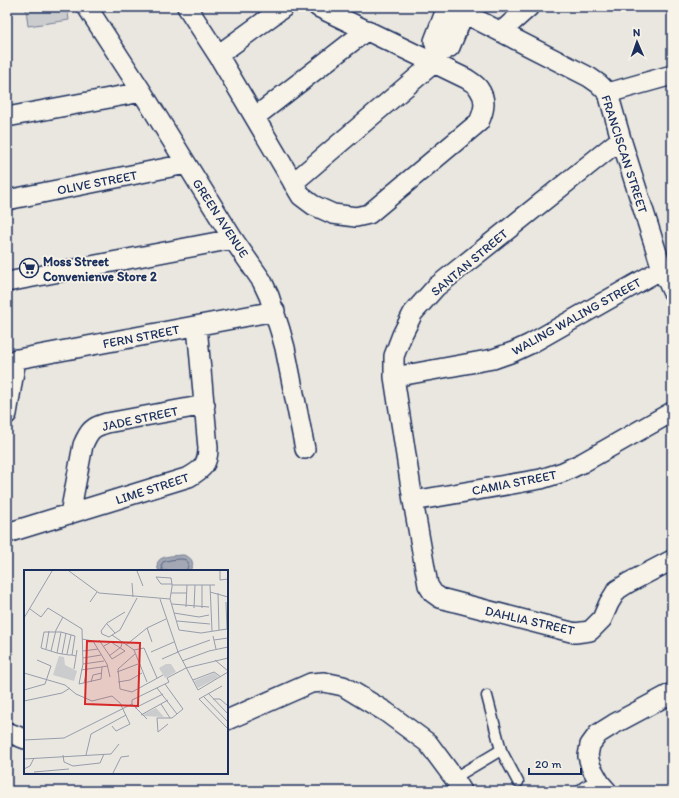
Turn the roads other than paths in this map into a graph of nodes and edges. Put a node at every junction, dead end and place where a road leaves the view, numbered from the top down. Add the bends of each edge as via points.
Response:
1 (87, 7) edge
2 (187, 7) edge
3 (284, 7) edge
4 (318, 7) edge
5 (528, 7) edge
6 (454, 9) edge
7 (367, 30) junction
8 (501, 32) junction
9 (218, 55) junction
10 (436, 58) junction
11 (672, 75) edge
12 (142, 92) junction
13 (608, 93) junction
14 (7, 117) edge
15 (255, 117) junction
16 (621, 139) junction
17 (186, 164) junction
18 (293, 183) junction
19 (7, 200) edge
20 (233, 239) junction
21 (662, 269) junction
22 (7, 282) edge
23 (672, 291) edge
24 (275, 311) junction
25 (197, 326) junction
26 (12, 360) edge
27 (394, 376) junction
28 (205, 405) junction
29 (672, 412) edge
30 (7, 414) edge
31 (305, 449) dead end
32 (413, 501) junction
33 (70, 514) junction
34 (7, 533) edge
35 (672, 560) edge
36 (433, 593) joint
37 (672, 693) edge
38 (487, 696) dead end
39 (228, 720) edge
40 (7, 732) edge
41 (24, 739) edge
42 (501, 750) junction
43 (518, 782) dead end
44 (458, 784) edge
45 (598, 788) edge

1 - 12 street, GREEN AVENUE
2 - 9 street
3 - 9 street
4 - 7 street
5 - 8 street
6 - 8 street, FRANCISCAN STREET
6 - 10 street via 450,47
7 - 10 street
7 - 15 street
8 - 13 street, FRANCISCAN STREET via 589,77
9 - 15 street
10 - 18 street
10 - 18 street via 479,88 484,100 479,122 369,214 356,217 333,214 301,196
11 - 13 street
12 - 14 street
12 - 17 street, GREEN AVENUE
13 - 16 street, FRANCISCAN STREET
15 - 18 street
16 - 21 street, FRANCISCAN STREET
16 - 27 street, SANTAN STREET via 436,287 413,313 402,335 394,356
17 - 19 street, OLIVE STREET
17 - 20 street, GREEN AVENUE
20 - 22 street
20 - 24 street, GREEN AVENUE via 262,281
21 - 23 street, FRANCISCAN STREET
21 - 27 street, WALING WALING STREET via 512,352 493,359
24 - 25 street, FERN STREET
24 - 31 street, GREEN AVENUE
25 - 26 street, FERN STREET
25 - 28 street, LIME STREET
26 - 30 street
27 - 32 street, SANTAN STREET
28 - 33 street, JADE STREET via 97,426 86,437 83,445
28 - 33 street, LIME STREET via 208,457 200,471 189,477
29 - 32 street, CAMIA STREET via 582,464 563,472 541,479
32 - 36 street, SANTAN STREET via 428,585
33 - 34 street, LIME STREET
35 - 36 street, DAHLIA STREET via 617,590 602,620 590,631 575,633 440,598
37 - 45 street via 598,734 590,745 588,756
38 - 42 lane
39 - 44 street via 311,683 324,682 343,686 386,712 428,743
40 - 41 street
42 - 43 lane
42 - 44 lane

